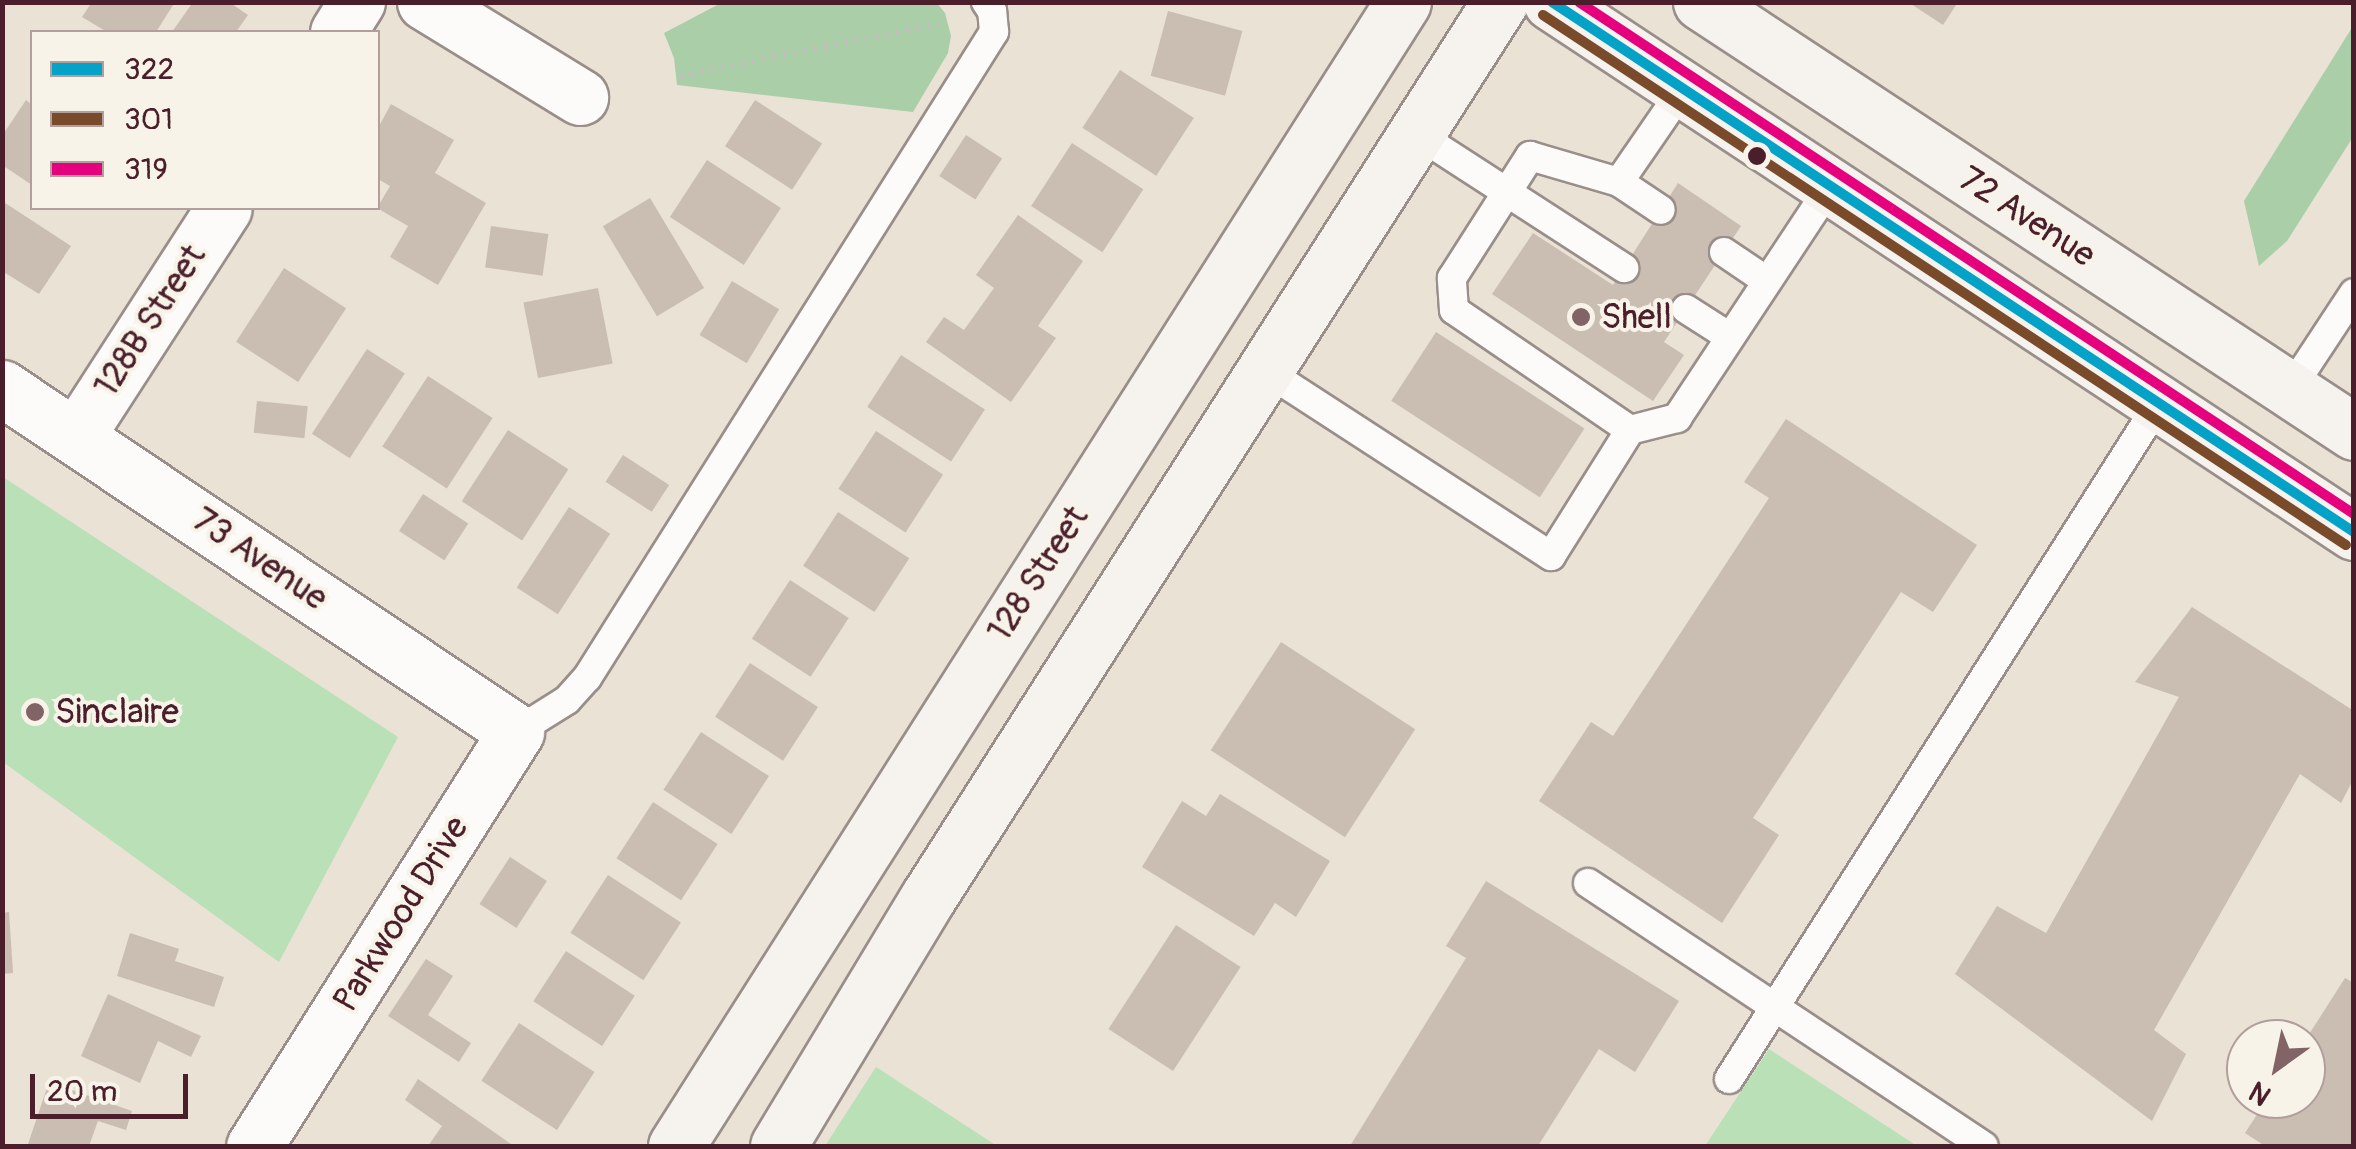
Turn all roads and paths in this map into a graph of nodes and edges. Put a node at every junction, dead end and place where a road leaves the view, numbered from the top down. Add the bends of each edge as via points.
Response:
1 (357, 2) edge
2 (425, 2) edge
3 (986, 2) edge
4 (1402, 2) edge
5 (1500, 2) edge
6 (1551, 2) edge
7 (1701, 2) edge
8 (940, 24) dead end
9 (339, 30) edge
10 (680, 76) dead end
11 (1683, 89) junction
12 (580, 97) dead end
13 (1416, 134) junction
14 (1619, 182) junction
15 (1830, 186) junction
16 (1505, 193) junction
17 (223, 210) edge
18 (1662, 210) dead end
19 (1724, 252) dead end
20 (1624, 268) dead end
21 (1767, 281) junction
22 (2354, 294) edge
23 (1686, 309) dead end
24 (1730, 338) junction
25 (1266, 371) junction
26 (2, 388) edge
27 (2290, 390) junction
28 (2159, 403) junction
29 (1630, 430) junction
30 (2354, 432) edge
31 (77, 435) junction
32 (2354, 532) edge
33 (516, 732) junction
34 (1588, 884) dead end
35 (1774, 1008) junction
36 (1728, 1080) dead end
37 (254, 1146) edge
38 (676, 1146) edge
39 (778, 1146) edge
40 (1984, 1146) edge

1 - 9 street
2 - 12 street
3 - 33 lane via 994,32 587,678 568,700
4 - 38 main road, 128 Street
5 - 13 main road
6 - 11 main road
7 - 27 main road, 72 Avenue
8 - 10 path
11 - 14 lane
11 - 15 main road
13 - 16 lane
13 - 25 main road
14 - 16 lane via 1530,156
14 - 18 lane
15 - 21 lane
15 - 28 main road
16 - 20 lane
16 - 29 lane via 1452,278 1454,310
17 - 31 street, 128B Street
19 - 21 lane
21 - 24 lane
22 - 27 lane
23 - 24 lane
24 - 29 lane via 1677,418
25 - 29 lane via 1551,556
25 - 39 main road via 929,896
26 - 31 street, 73 Avenue
27 - 30 main road, 72 Avenue
28 - 32 main road
28 - 35 lane
31 - 33 street, 73 Avenue
33 - 37 street, Parkwood Drive
34 - 35 lane
35 - 36 lane
35 - 40 lane

